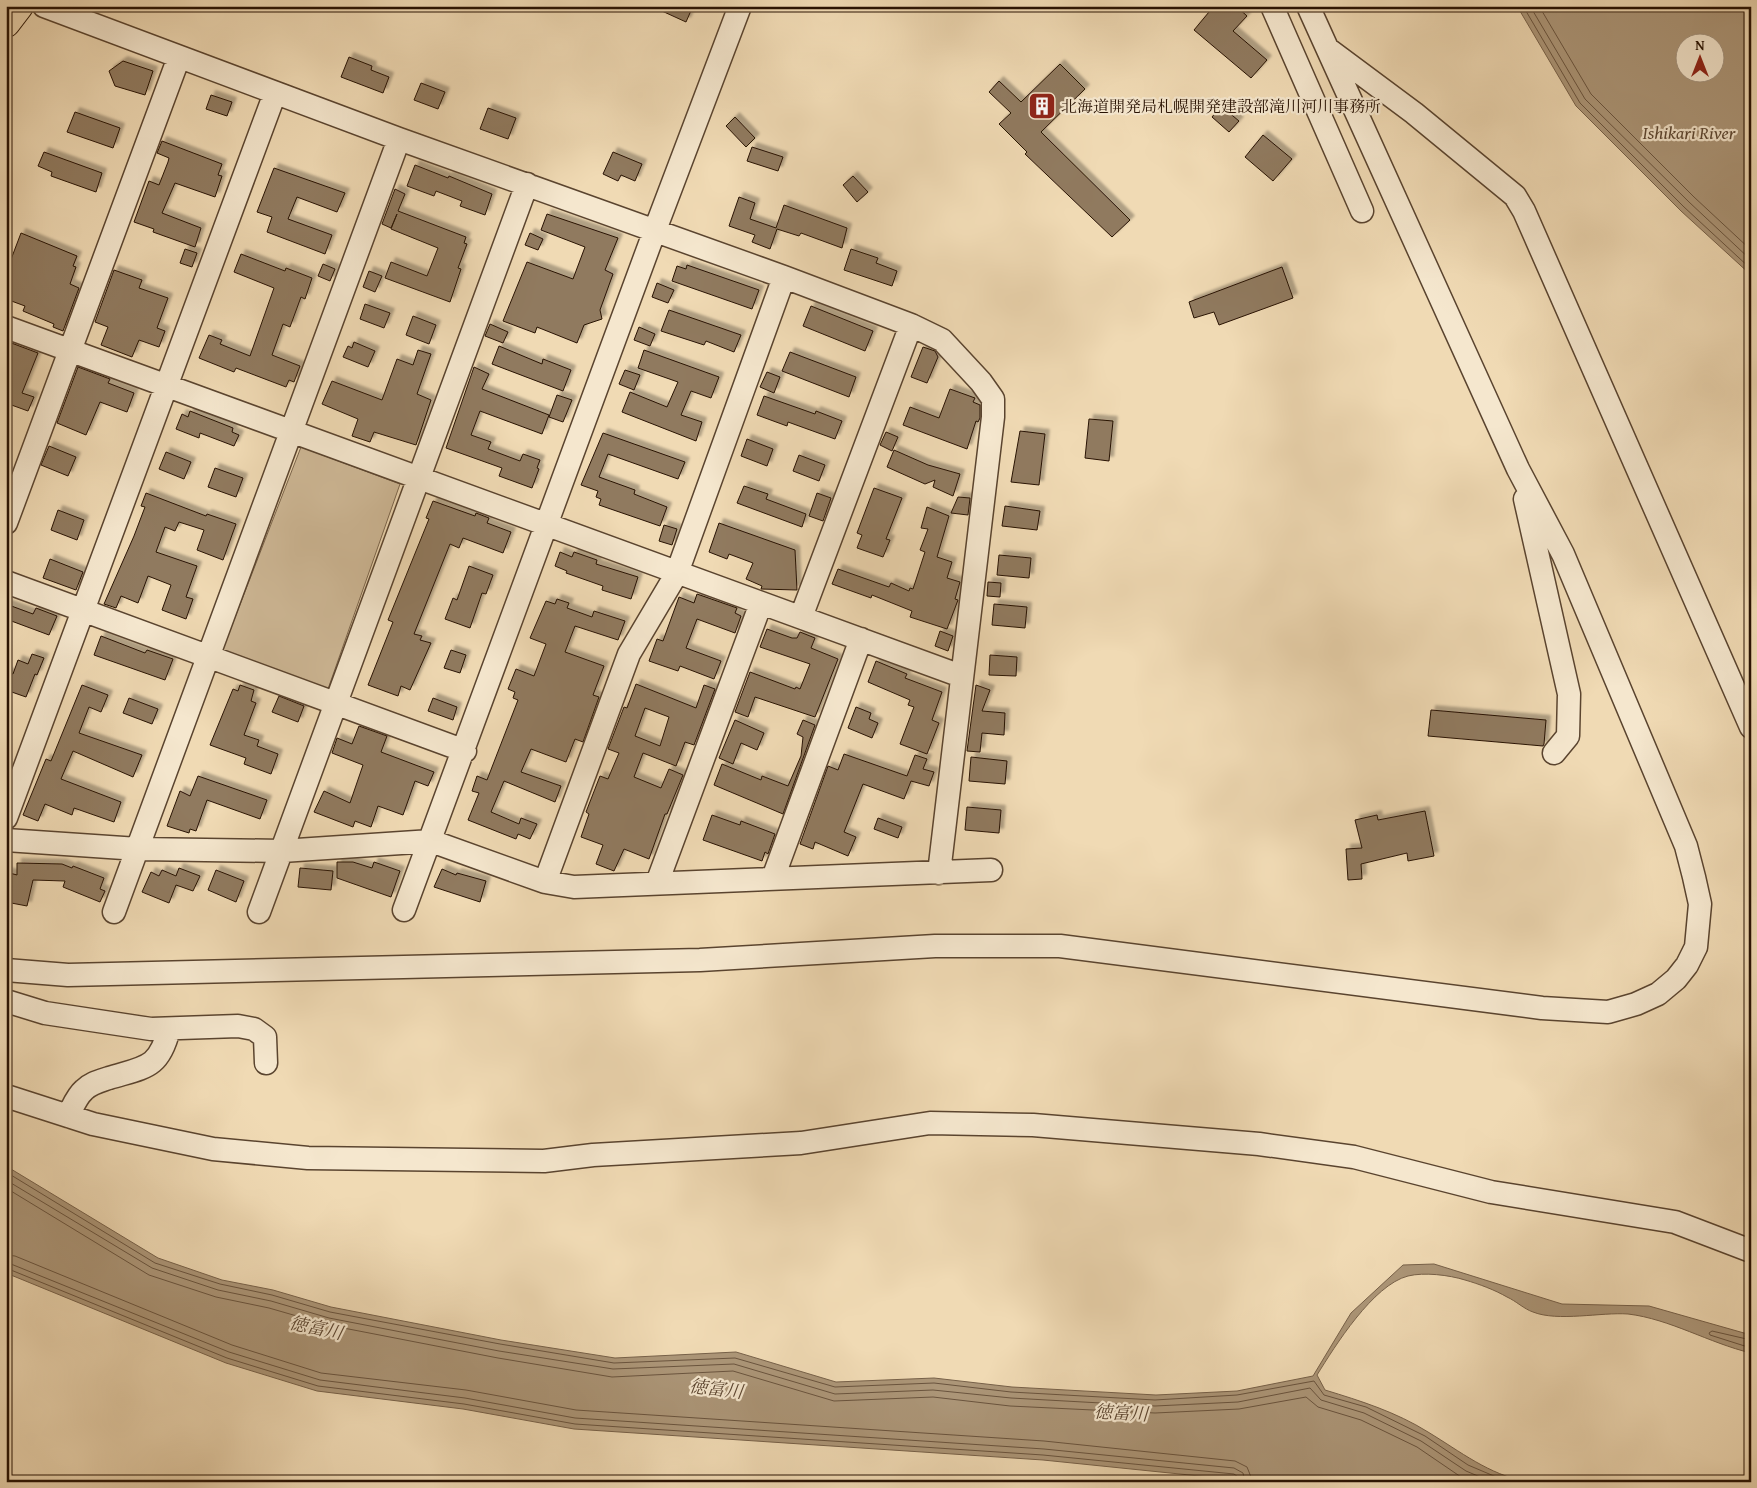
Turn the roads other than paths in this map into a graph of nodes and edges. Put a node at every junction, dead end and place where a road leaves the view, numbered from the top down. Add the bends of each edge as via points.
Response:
1 (19, 6) edge
2 (44, 6) edge
3 (740, 6) edge
4 (1272, 6) edge
5 (1308, 10) edge
6 (6, 23) edge
7 (1327, 49) junction
8 (179, 57) junction
9 (275, 93) junction
10 (399, 138) junction
11 (527, 184) junction
12 (1362, 211) dead end
13 (654, 230) junction
14 (784, 277) junction
15 (911, 325) junction
16 (6, 327) edge
17 (69, 349) junction
18 (166, 386) junction
19 (291, 432) junction
20 (1518, 469) junction
21 (418, 479) junction
22 (6, 522) edge
23 (546, 526) junction
24 (678, 573) junction
25 (6, 582) edge
26 (761, 603) junction
27 (82, 611) junction
28 (801, 617) junction
29 (862, 639) junction
30 (209, 656) junction
31 (961, 676) junction
32 (335, 703) junction
33 (1751, 728) edge
34 (464, 751) junction
35 (1554, 753) dead end
36 (6, 818) edge
37 (6, 840) edge
38 (431, 841) junction
39 (138, 849) junction
40 (282, 851) junction
41 (991, 870) dead end
42 (939, 872) junction
43 (773, 878) junction
44 (545, 882) junction
45 (657, 883) junction
46 (404, 910) dead end
47 (114, 912) dead end
48 (259, 912) dead end
49 (6, 970) edge
50 (6, 1001) edge
51 (169, 1029) junction
52 (266, 1063) dead end
53 (6, 1096) edge
54 (68, 1116) junction
55 (1751, 1251) edge

1 - 6 highway
2 - 8 street
3 - 13 street
4 - 12 street
5 - 7 street
7 - 20 street
7 - 33 street via 1414,113 1515,196
8 - 9 street
8 - 17 street
9 - 10 street
9 - 18 street
10 - 11 street
10 - 19 street
11 - 13 street
11 - 21 street
13 - 14 street
13 - 23 street
14 - 15 street
14 - 24 street
15 - 28 street
15 - 31 street via 942,340 982,382 993,399
16 - 17 street
17 - 18 street
17 - 22 street
18 - 19 street
18 - 27 street
19 - 21 street
19 - 30 street
20 - 35 street via 1569,694 1568,736
20 - 49 street via 1563,554 1686,846 1700,904 1696,947 1687,965 1658,994 1636,1004 1608,1012 1542,1008 1060,946 935,946 700,960 508,965 68,975
21 - 23 street
21 - 32 street
23 - 24 street
23 - 34 street
24 - 26 street
24 - 44 street via 629,654
25 - 27 street
26 - 28 street
26 - 45 street
27 - 30 street
27 - 36 street
28 - 29 street
29 - 31 street
29 - 43 street
30 - 32 street
30 - 39 street
31 - 42 street
32 - 34 street
32 - 40 street
34 - 38 street
37 - 39 street
38 - 40 street
38 - 44 street
38 - 46 street
39 - 40 street
39 - 47 street
40 - 48 street
41 - 42 street
42 - 43 street
43 - 45 street
44 - 45 street via 574,886
50 - 51 street via 45,1013
51 - 52 street via 238,1026 254,1029 265,1037
51 - 54 street via 164,1049 156,1061 85,1088
53 - 54 street
54 - 55 street via 213,1150 308,1158 544,1161 593,1155 801,1143 930,1123 1033,1125 1259,1144 1354,1157 1491,1192 1674,1222

